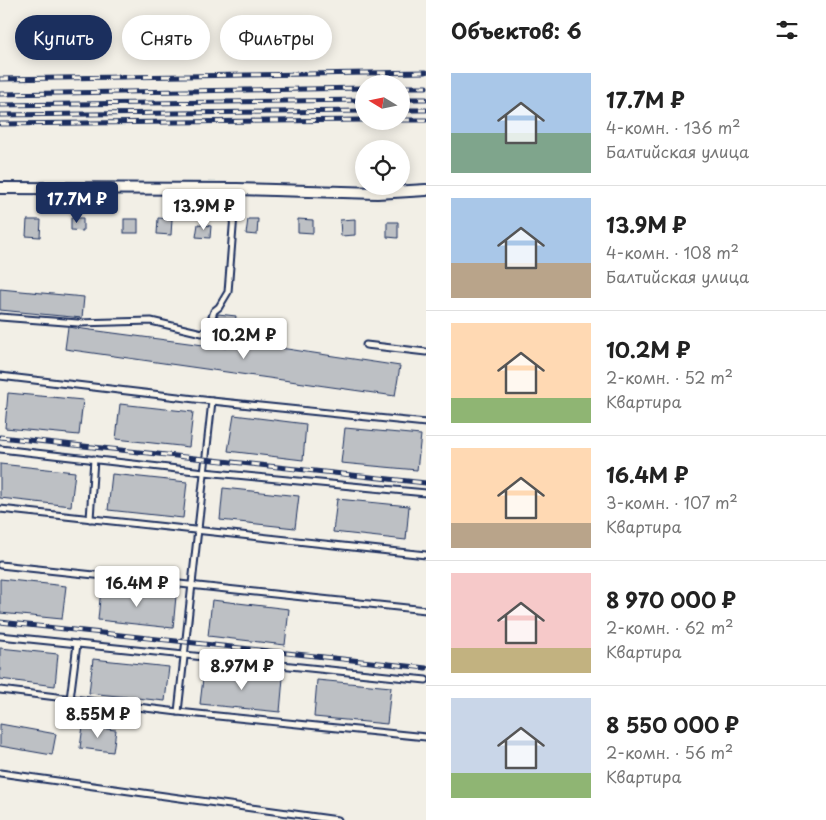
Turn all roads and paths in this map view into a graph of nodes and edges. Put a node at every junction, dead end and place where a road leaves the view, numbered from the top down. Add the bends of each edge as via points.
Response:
1 (0, 188) edge
2 (236, 189) junction
3 (426, 190) edge
4 (0, 317) edge
5 (366, 345) dead end
6 (426, 352) edge
7 (0, 376) edge
8 (212, 401) junction
9 (426, 423) edge
10 (0, 449) edge
11 (94, 459) junction
12 (204, 472) junction
13 (426, 493) edge
14 (0, 509) edge
15 (90, 519) junction
16 (198, 530) junction
17 (426, 555) edge
18 (0, 565) edge
19 (192, 585) junction
20 (426, 610) edge
21 (0, 636) edge
22 (77, 644) junction
23 (184, 655) junction
24 (426, 680) edge
25 (0, 690) edge
26 (70, 699) junction
27 (178, 712) junction
28 (426, 737) edge
29 (0, 773) edge
30 (338, 820) edge

1 - 2 street
2 - 3 street via 376,193
2 - 4 lane via 228,292 214,311 208,329 202,333 151,321 78,323
5 - 6 lane
7 - 8 lane
8 - 9 lane
8 - 12 lane
10 - 11 lane
11 - 12 lane
11 - 15 lane
12 - 13 lane
12 - 16 lane
14 - 15 lane
15 - 16 lane
16 - 17 lane
16 - 19 lane
18 - 19 lane
19 - 20 lane
19 - 23 lane
21 - 22 lane
22 - 23 lane
22 - 26 lane
23 - 24 lane
23 - 27 lane
25 - 26 lane
26 - 27 lane
27 - 28 lane
29 - 30 lane

